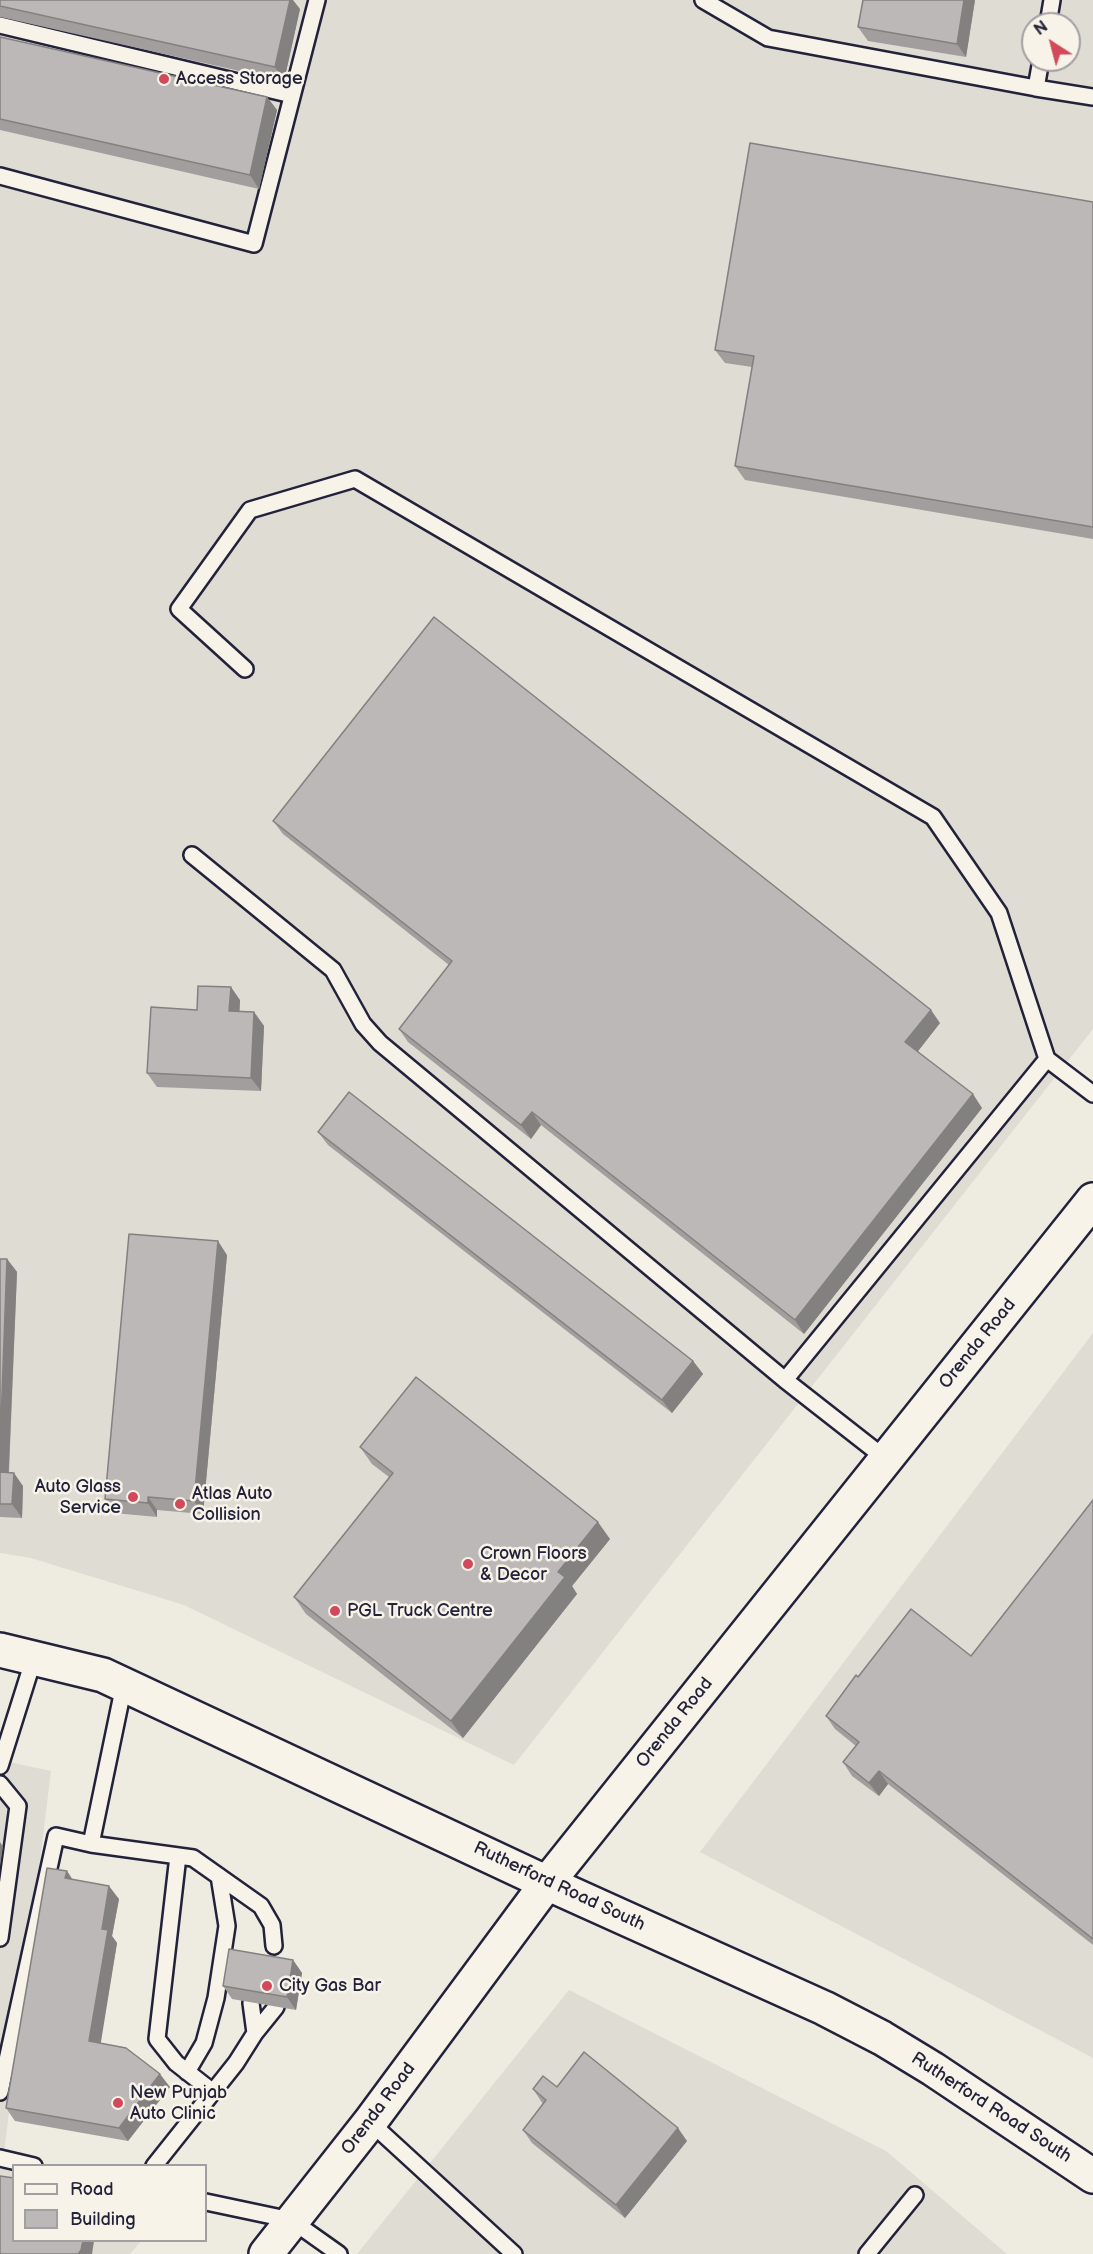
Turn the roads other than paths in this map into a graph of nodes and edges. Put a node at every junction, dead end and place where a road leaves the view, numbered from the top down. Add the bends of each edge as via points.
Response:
1 (316, 0) edge
2 (703, 0) edge
3 (0, 25) edge
4 (1039, 72) edge
5 (1036, 88) junction
6 (292, 95) junction
7 (1093, 98) edge
8 (0, 176) edge
9 (245, 669) dead end
10 (192, 855) dead end
11 (1047, 1059) junction
12 (1093, 1094) edge
13 (1093, 1200) edge
14 (785, 1380) junction
15 (886, 1460) junction
16 (0, 1650) edge
17 (34, 1658) junction
18 (124, 1685) junction
19 (0, 1766) edge
20 (0, 1784) edge
21 (91, 1844) junction
22 (178, 1856) junction
23 (219, 1876) junction
24 (547, 1882) junction
25 (0, 1938) edge
26 (274, 1946) junction
27 (263, 1959) edge
28 (281, 1962) edge
29 (251, 2002) edge
30 (276, 2007) edge
31 (255, 2033) junction
32 (187, 2072) junction
33 (0, 2092) edge
34 (213, 2092) junction
35 (370, 2122) junction
36 (0, 2158) edge
37 (26, 2164) edge
38 (156, 2164) edge
39 (1093, 2176) edge
40 (915, 2195) dead end
41 (207, 2202) edge
42 (291, 2220) junction
43 (266, 2254) edge
44 (339, 2254) edge
45 (514, 2254) edge
46 (867, 2254) edge

1 - 6 lane
2 - 5 lane via 768,38
3 - 6 lane
4 - 5 lane
5 - 7 lane
6 - 8 lane via 255,244
9 - 11 lane via 179,609 250,510 355,479 933,818 999,913
10 - 14 lane via 333,969 363,1024 380,1043
11 - 12 lane
11 - 14 lane
13 - 15 street, Orenda Road
14 - 15 lane
15 - 24 street, Orenda Road
16 - 17 street, Rutherford Road South
17 - 18 street, Rutherford Road South via 103,1675
17 - 19 lane
18 - 21 lane
18 - 24 street, Rutherford Road South
20 - 25 lane via 18,1806
21 - 22 lane
21 - 33 lane via 56,1836
22 - 23 lane via 193,1858
22 - 32 lane via 157,2039
23 - 26 lane via 261,1906 272,1925
23 - 32 lane via 228,1926 204,2043
24 - 35 street, Orenda Road
24 - 39 street, Rutherford Road South via 882,2038 984,2101
26 - 27 lane
26 - 28 lane
29 - 31 lane
30 - 31 lane
31 - 34 lane
32 - 34 lane
34 - 38 lane
35 - 42 street, Orenda Road
35 - 45 lane
36 - 37 lane
40 - 46 lane
41 - 42 lane
42 - 43 street, Orenda Road
42 - 44 lane

